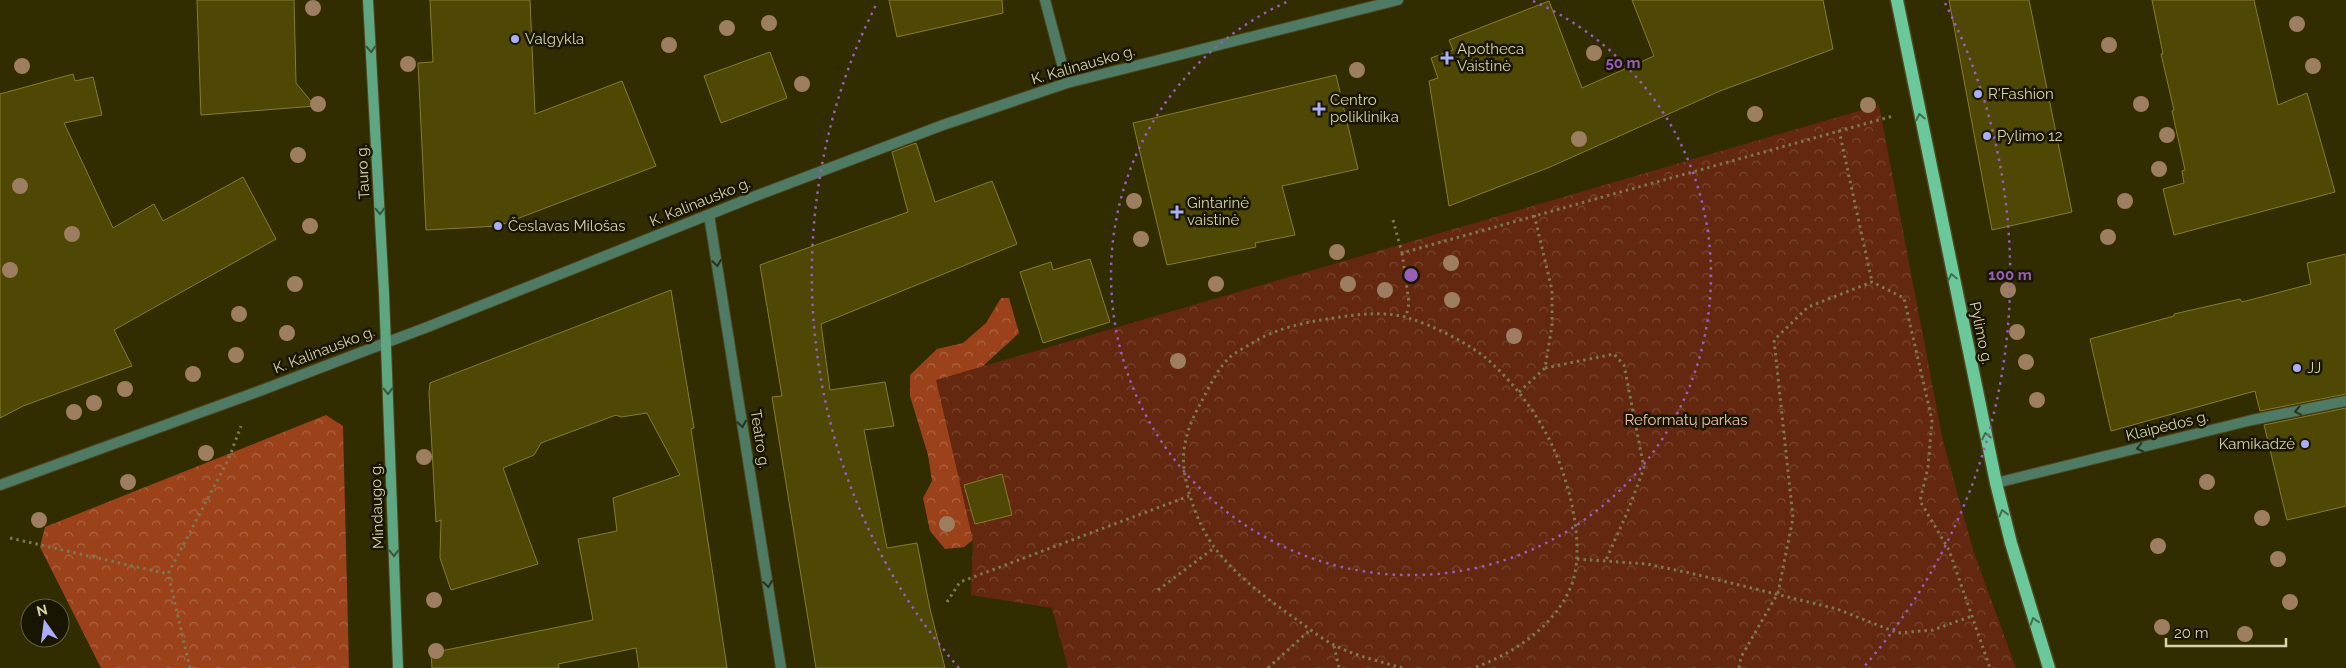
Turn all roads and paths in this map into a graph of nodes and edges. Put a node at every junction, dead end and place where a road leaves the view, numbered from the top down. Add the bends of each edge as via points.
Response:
1 (368, 0) edge
2 (1045, 0) edge
3 (1398, 0) edge
4 (1897, 0) edge
5 (1067, 83) junction
6 (1918, 109) junction
7 (1839, 130) junction
8 (1534, 214) junction
9 (709, 215) junction
10 (1393, 220) dead end
11 (1402, 253) junction
12 (1872, 282) junction
13 (1406, 317) junction
14 (386, 342) junction
15 (1546, 368) junction
16 (1519, 392) junction
17 (254, 393) junction
18 (2346, 402) edge
19 (1996, 483) junction
20 (0, 485) edge
21 (1189, 496) junction
22 (10, 538) dead end
23 (1214, 548) junction
24 (1578, 559) junction
25 (1605, 562) junction
26 (168, 574) junction
27 (1158, 590) dead end
28 (1778, 593) junction
29 (948, 602) dead end
30 (1972, 616) junction
31 (1311, 629) junction
32 (1334, 646) junction
33 (190, 668) edge
34 (398, 668) edge
35 (781, 668) edge
36 (1268, 668) edge
37 (1339, 668) edge
38 (1402, 668) edge
39 (1473, 668) edge
40 (1739, 668) edge
41 (1990, 668) edge
42 (2049, 668) edge

1 -> 14 main road, Tauro g.
2 - 5 street
3 - 5 street, K. Kalinausko g.
4 - 6 main road, Pylimo g.
5 - 9 street, K. Kalinausko g. via 909,137
6 - 7 path
19 -> 6 main road, Pylimo g.
7 - 8 path
7 - 12 path
8 - 11 path
8 - 15 path via 1552,290 1552,326
9 - 14 street, K. Kalinausko g.
9 -> 35 street, Teatro g.
10 - 11 path
11 - 13 path via 1409,303
12 - 28 path via 1808,307 1774,340 1793,518
12 - 30 path via 1904,298 1932,420 1928,466 1920,501 1950,550
13 - 16 path via 1440,331 1485,358
13 - 21 path via 1378,314 1309,322 1266,334 1230,357 1190,423 1183,452
14 - 17 street, K. Kalinausko g.
14 -> 34 main road, Mindaugo g.
15 - 16 path
15 - 25 path via 1614,354 1624,365 1644,468
16 - 24 path via 1548,437 1565,481 1574,512
17 - 20 street, K. Kalinausko g.
17 - 26 path via 229,458
18 -> 19 street, Klaipėdos g. via 2252,420
42 -> 19 main road, Pylimo g.
21 - 23 path
21 - 29 path via 960,582
22 - 26 path
23 - 27 path
23 - 31 path via 1243,579
24 - 25 path
24 - 39 path via 1571,588 1560,608 1531,638 1497,660
25 - 28 path via 1647,564
26 - 33 path
28 - 30 path via 1837,609 1898,633 1933,630
28 - 40 path via 1741,657
30 - 41 path
31 - 32 path
31 - 36 path
32 - 37 path
32 - 38 path

